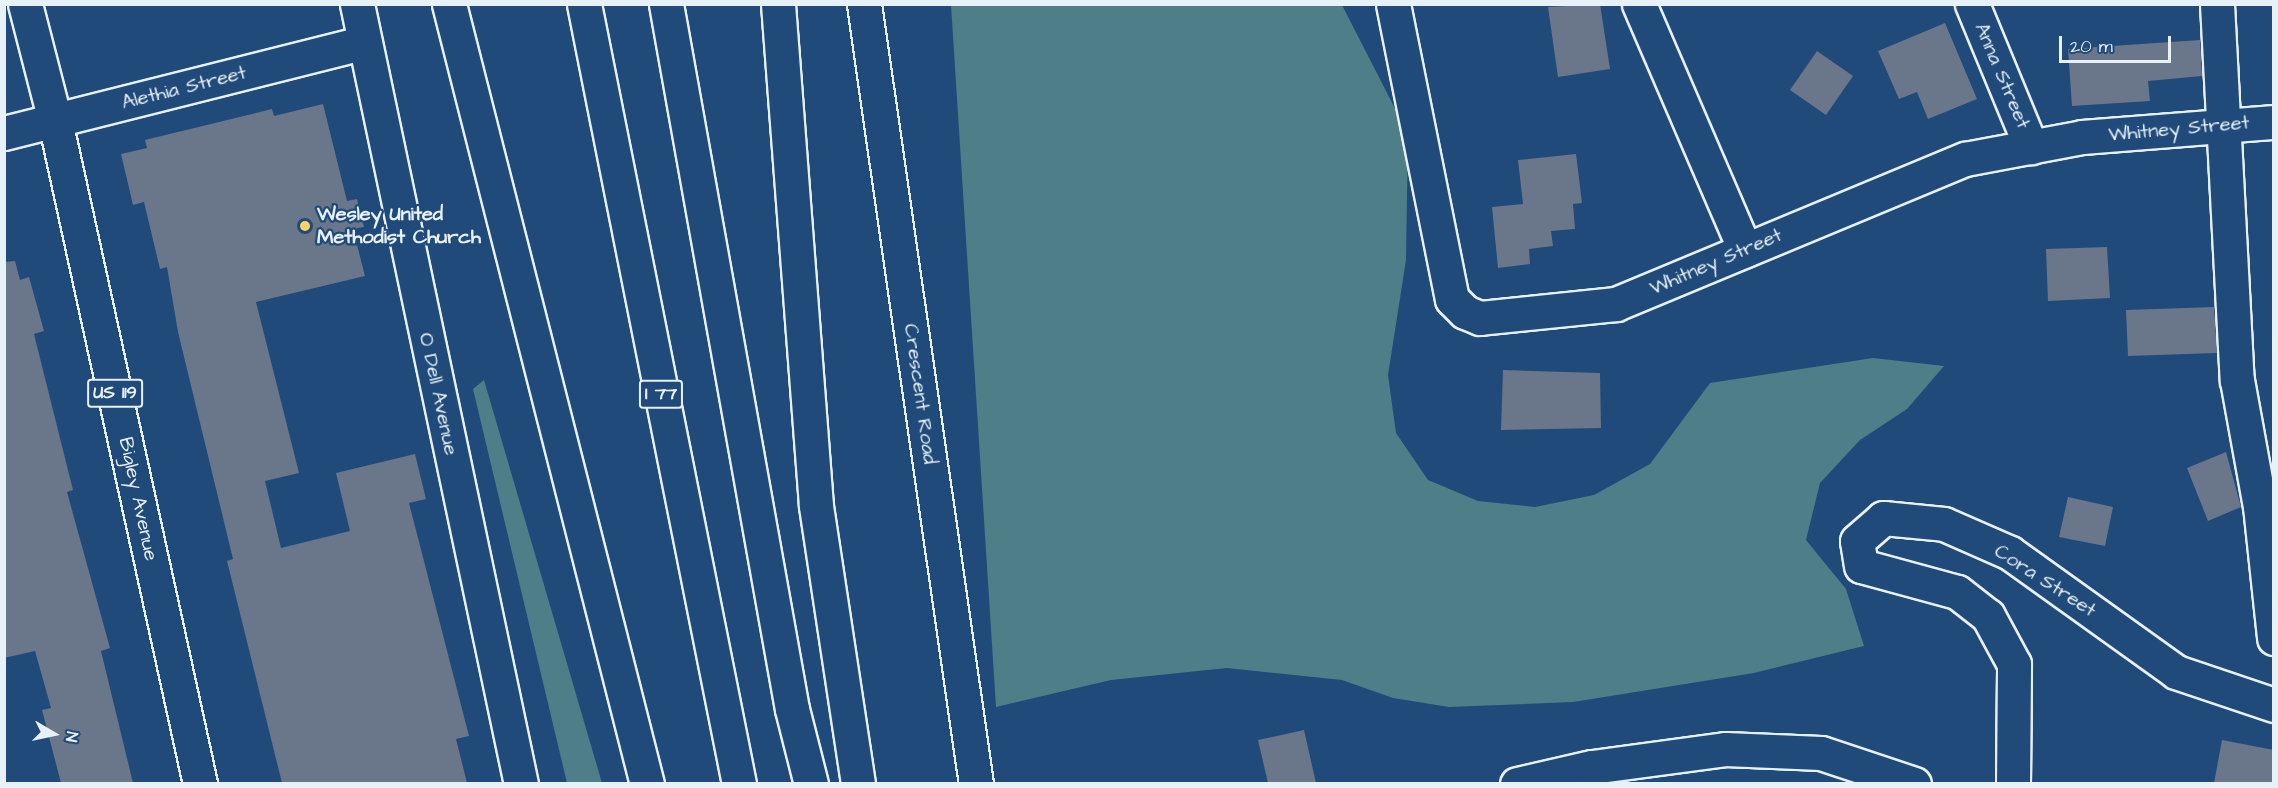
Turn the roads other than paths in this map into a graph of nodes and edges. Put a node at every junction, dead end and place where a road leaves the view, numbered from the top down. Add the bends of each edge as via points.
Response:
1 (25, 4) edge
2 (357, 4) edge
3 (449, 4) edge
4 (584, 4) edge
5 (666, 4) edge
6 (778, 4) edge
7 (864, 4) edge
8 (1394, 4) edge
9 (1639, 4) edge
10 (1972, 4) edge
11 (2217, 4) edge
12 (363, 43) junction
13 (56, 121) junction
14 (2274, 122) edge
15 (2222, 125) junction
16 (4, 133) edge
17 (2031, 147) junction
18 (1745, 250) junction
19 (2274, 638) edge
20 (2274, 705) edge
21 (809, 777) edge
22 (200, 783) edge
23 (522, 783) edge
24 (648, 783) edge
25 (739, 783) edge
26 (858, 783) edge
27 (976, 783) edge
28 (1517, 783) edge
29 (1914, 783) edge
30 (2013, 783) edge

1 - 13 main road, Bigley Avenue / US 119
2 - 12 main road, O Dell Avenue
3 - 24 main road
4 - 25 main road, I 77
5 - 21 main road via 792,709
6 - 26 main road via 816,506 850,751
7 - 27 main road, Crescent Road
8 - 18 main road, Whitney Street via 1452,299 1465,312 1480,318 1616,304
9 - 18 main road
10 - 17 main road, Anna Street
11 - 15 main road
12 - 13 main road, Alethia Street
12 - 23 main road, O Dell Avenue
13 - 16 main road, Alethia Street
13 - 22 main road, Bigley Avenue / US 119
14 - 15 main road, Whitney Street
15 - 17 main road, Whitney Street via 2082,137
15 - 19 main road via 2237,380 2260,506
17 - 18 main road, Whitney Street via 1965,159
20 - 30 main road, Cora Street via 2176,672 2010,553 1944,524 1883,518 1857,541 1861,566 1957,592 1988,616 2014,664
28 - 29 main road via 1592,766 1725,749 1821,753

